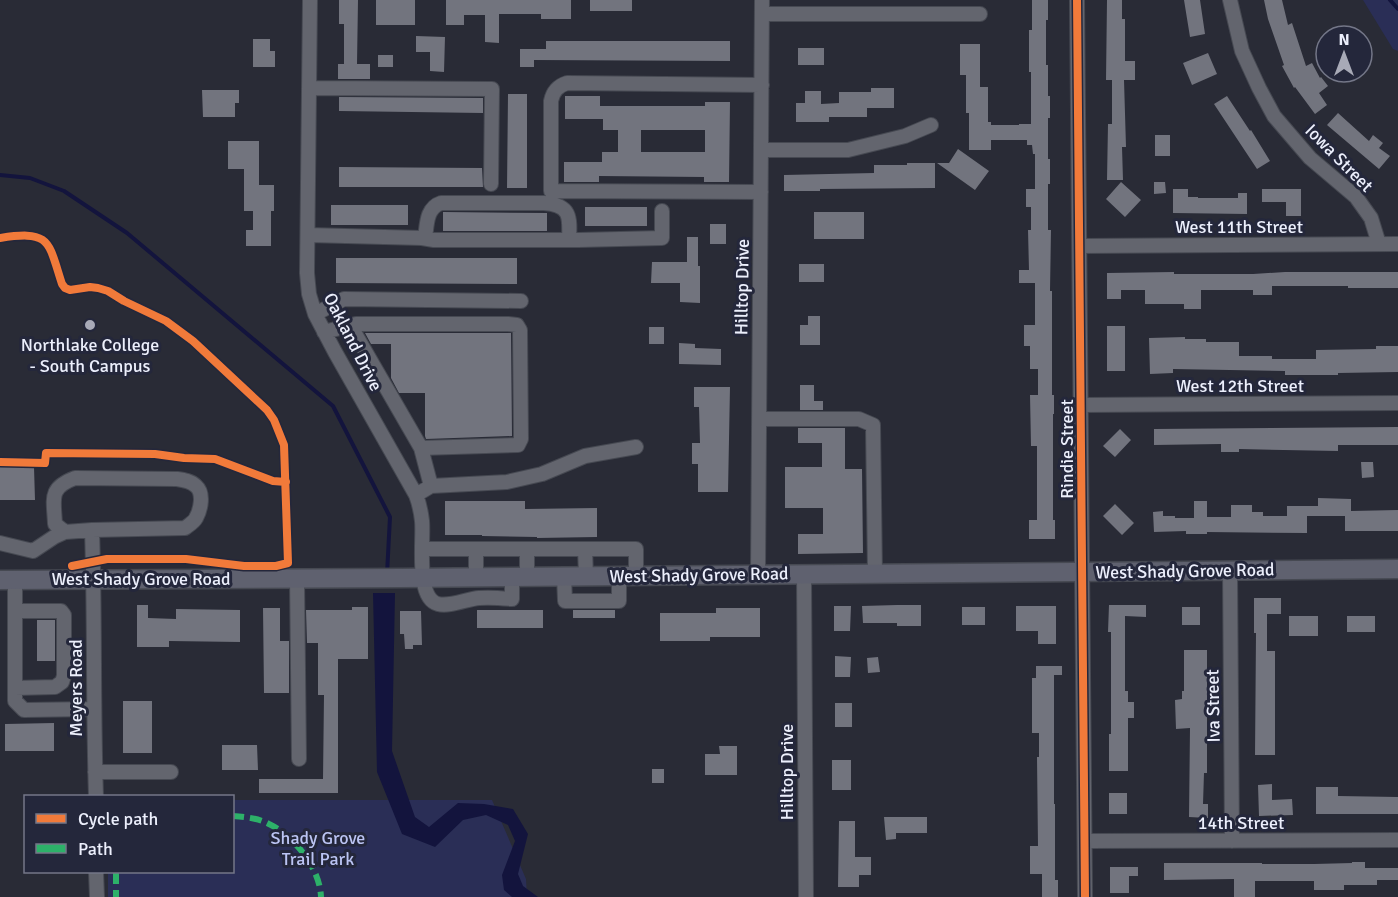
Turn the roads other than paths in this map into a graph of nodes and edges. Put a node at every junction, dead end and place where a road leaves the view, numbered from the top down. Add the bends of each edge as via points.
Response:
1 (310, 0) edge
2 (1077, 0) edge
3 (1230, 0) edge
4 (762, 7) edge
5 (980, 14) dead end
6 (762, 85) junction
7 (309, 88) junction
8 (931, 125) dead end
9 (762, 150) junction
10 (491, 184) dead end
11 (761, 192) junction
12 (662, 211) dead end
13 (308, 235) junction
14 (425, 238) junction
15 (569, 240) junction
16 (1379, 244) junction
17 (1398, 244) edge
18 (1080, 246) junction
19 (521, 301) dead end
20 (315, 314) junction
21 (351, 325) junction
22 (324, 332) junction
23 (1398, 403) edge
24 (1082, 405) junction
25 (759, 419) junction
26 (636, 447) dead end
27 (420, 448) junction
28 (431, 486) junction
29 (416, 495) junction
30 (92, 530) junction
31 (65, 532) junction
32 (0, 543) edge
33 (423, 549) junction
34 (476, 549) junction
35 (527, 549) junction
36 (585, 549) junction
37 (1398, 569) edge
38 (1230, 570) junction
39 (1082, 572) junction
40 (758, 574) junction
41 (804, 574) junction
42 (875, 574) junction
43 (564, 576) junction
44 (586, 576) junction
45 (628, 576) junction
46 (476, 577) junction
47 (519, 577) junction
48 (297, 578) junction
49 (422, 578) junction
50 (93, 579) junction
51 (7, 580) edge
52 (15, 611) junction
53 (15, 688) junction
54 (93, 709) junction
55 (299, 759) dead end
56 (95, 772) junction
57 (171, 772) dead end
58 (96, 795) edge
59 (1398, 840) edge
60 (1085, 841) junction
61 (1232, 841) junction
62 (96, 873) edge
63 (97, 897) edge
64 (806, 897) edge
65 (1085, 897) edge

1 - 7 street, Oakland Drive
2 - 18 street, Rindie Street
3 - 16 street, Iowa Street via 1242,51 1274,116 1310,158 1356,197 1371,218
4 - 5 street
4 - 6 street, Hilltop Drive
6 - 9 street, Hilltop Drive
6 - 11 street via 567,83 556,89 551,101 551,191
7 - 10 street via 492,89
7 - 13 street, Oakland Drive
8 - 9 street via 905,136 848,150
9 - 11 street, Hilltop Drive
11 - 25 street, Hilltop Drive
12 - 15 street via 662,238
13 - 14 street
13 - 20 street, Oakland Drive via 308,286
14 - 15 street
14 - 15 street via 430,210 441,203 544,203 562,207 568,214
16 - 17 street, West 11th Street
16 - 18 street, West 11th Street
18 - 24 street, Rindie Street
19 - 20 street via 344,299
20 - 22 street, Oakland Drive
21 - 22 street
21 - 27 street
21 - 27 street via 508,324 517,325 520,330 522,439 518,445
22 - 29 street, Oakland Drive
23 - 24 street, West 12th Street
24 - 39 street, Rindie Street
25 - 40 street, Hilltop Drive
25 - 42 street via 859,419 873,424
26 - 28 street via 585,456 542,474 507,482
27 - 28 street
28 - 29 street
29 - 33 street, Oakland Drive via 423,523
30 - 31 street
30 - 31 street via 185,528 195,520 201,506 199,488 177,479 75,478 62,483 54,495 55,524
30 - 50 street, Meyers Road
31 - 32 street via 33,551
33 - 34 street
33 - 49 street, Oakland Drive
34 - 35 street
34 - 46 street
35 - 36 street
35 - 47 street
36 - 44 street
36 - 45 street via 636,549
37 - 38 main road, West Shady Grove Road
38 - 39 main road, West Shady Grove Road
38 - 61 street, Iva Street
39 - 42 main road, West Shady Grove Road
39 - 60 street, Rindie Street
40 - 41 main road, West Shady Grove Road
40 - 45 main road, West Shady Grove Road
41 - 42 main road, West Shady Grove Road
41 - 64 street, Hilltop Drive
43 - 44 main road, West Shady Grove Road
43 - 45 street via 565,601 619,600
43 - 47 main road, West Shady Grove Road
44 - 45 main road, West Shady Grove Road
46 - 47 main road, West Shady Grove Road
46 - 49 main road, West Shady Grove Road
47 - 49 street via 512,598 439,604 426,592
48 - 49 main road, West Shady Grove Road
48 - 50 main road, West Shady Grove Road
48 - 55 street
50 - 51 main road, West Shady Grove Road
50 - 54 street, Meyers Road
51 - 52 street
52 - 53 street
52 - 53 street via 61,611 64,676 55,687
53 - 54 street via 15,700 24,710
54 - 56 street, Meyers Road
56 - 57 street
56 - 58 street, Meyers Road
59 - 61 street, 14th Street
60 - 61 street, 14th Street
60 - 65 street, Rindie Street
62 - 63 street

